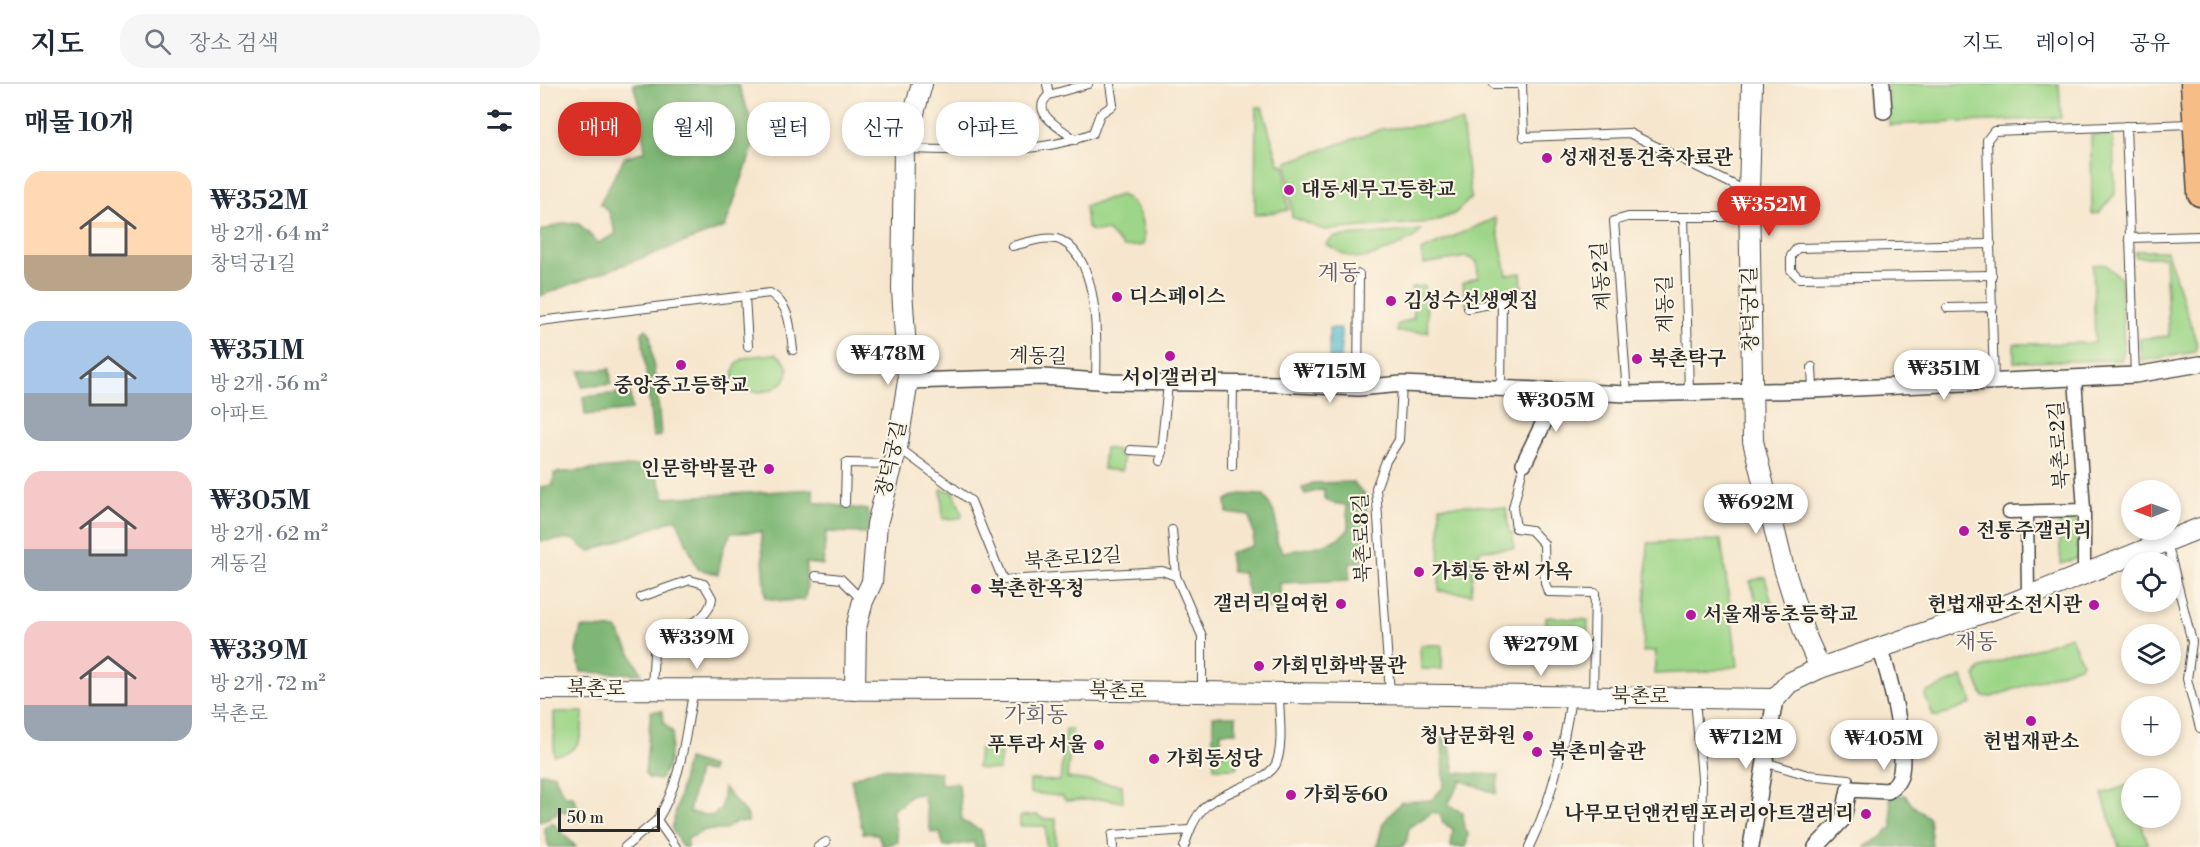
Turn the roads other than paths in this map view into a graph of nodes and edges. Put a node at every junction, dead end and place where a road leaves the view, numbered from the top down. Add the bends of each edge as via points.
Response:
1 (922, 84) edge
2 (1047, 84) edge
3 (1088, 84) edge
4 (1110, 84) edge
5 (1494, 84) edge
6 (1522, 84) edge
7 (1752, 84) edge
8 (1882, 84) edge
9 (2193, 84) edge
10 (1049, 95) junction
11 (917, 102) edge
12 (1884, 111) dead end
13 (2194, 124) junction
14 (2126, 126) junction
15 (1075, 140) junction
16 (924, 149) edge
17 (904, 156) edge
18 (1749, 192) junction
19 (2200, 194) edge
20 (1684, 217) junction
21 (1750, 217) junction
22 (2200, 236) edge
23 (2129, 238) junction
24 (1991, 244) junction
25 (1012, 246) dead end
26 (1359, 274) dead end
27 (1992, 275) junction
28 (745, 296) junction
29 (1993, 307) junction
30 (1468, 308) dead end
31 (1947, 308) dead end
32 (540, 321) edge
33 (748, 346) dead end
34 (793, 350) dead end
35 (2200, 364) edge
36 (1812, 367) dead end
37 (2134, 375) junction
38 (2075, 378) junction
39 (1096, 380) junction
40 (908, 381) junction
41 (1994, 382) junction
42 (1233, 383) junction
43 (1168, 384) junction
44 (1402, 384) junction
45 (1358, 388) junction
46 (1501, 388) junction
47 (1752, 390) junction
48 (1813, 390) junction
49 (1550, 391) junction
50 (1689, 391) junction
51 (1628, 393) junction
52 (1131, 450) dead end
53 (895, 456) junction
54 (1524, 463) joint
55 (1232, 466) dead end
56 (845, 504) dead end
57 (2084, 510) junction
58 (2009, 512) dead end
59 (2027, 512) junction
60 (2200, 528) edge
61 (1172, 530) dead end
62 (2167, 542) junction
63 (2085, 575) junction
64 (816, 576) dead end
65 (1176, 576) junction
66 (2028, 596) junction
67 (641, 597) dead end
68 (863, 601) junction
69 (1880, 648) junction
70 (1820, 668) junction
71 (540, 688) edge
72 (652, 689) junction
73 (694, 689) junction
74 (855, 690) junction
75 (1202, 694) junction
76 (1279, 694) junction
77 (1390, 695) junction
78 (1572, 696) junction
79 (1593, 696) junction
80 (1695, 697) junction
81 (1775, 699) junction
82 (2200, 728) edge
83 (1764, 762) junction
84 (1849, 784) junction
85 (657, 820) junction
86 (1190, 830) junction
87 (826, 842) dead end
88 (625, 847) edge
89 (676, 847) edge
90 (818, 847) edge
91 (1113, 847) edge
92 (1184, 847) edge
93 (1529, 847) edge
94 (1701, 847) edge
95 (1751, 847) edge
96 (1816, 847) edge

1 - 11 street, 창덕궁길
2 - 10 lane
3 - 10 lane
4 - 15 lane via 1113,105 1100,114 1093,134
5 - 6 lane
6 - 18 lane via 1524,137 1629,133
7 - 18 street, 창덕궁1길
8 - 12 street
9 - 13 main road
10 - 15 lane via 1042,100 1044,117
13 - 14 lane
13 - 19 main road
14 - 23 lane
14 - 24 lane via 1990,134 1987,140
15 - 16 lane via 994,150
17 - 40 street, 창덕궁길 via 902,290
18 - 21 street, 창덕궁1길
20 - 21 lane, 계동2길
20 - 50 lane, 계동길
20 - 51 lane, 계동2길 via 1614,220
21 - 47 street, 창덕궁1길
22 - 23 lane
23 - 37 lane
24 - 27 lane
24 - 27 lane via 1797,248 1791,256 1791,270 1799,278
25 - 39 lane via 1061,240 1081,264 1092,289
26 - 45 lane
27 - 29 lane
28 - 32 lane
28 - 33 lane
28 - 34 lane via 770,293 780,299 788,315
29 - 31 lane
29 - 41 lane
30 - 46 lane via 1502,302
35 - 37 street
36 - 48 lane
37 - 38 street, 계동길
38 - 41 street, 계동길
38 - 57 street, 북촌로2길
39 - 40 street, 계동길 via 976,377
39 - 43 street, 계동길
40 - 53 street, 창덕궁길
41 - 48 street, 계동길
42 - 43 street, 계동길
42 - 45 street, 계동길
42 - 55 lane
43 - 52 lane via 1161,456
44 - 45 street, 계동길
44 - 46 street, 계동길
44 - 77 lane, 북촌로8길 via 1399,440 1376,488
46 - 49 street, 계동길
47 - 48 street, 계동길
47 - 50 street, 계동길
47 - 70 street, 창덕궁1길 via 1753,441 1783,566
49 - 51 street, 계동길
49 - 54 street via 1545,420
50 - 51 street, 계동길
53 - 56 lane via 846,463
53 - 65 lane, 북촌로12길 via 971,501 1003,580 1162,571
53 - 68 street, 창덕궁길 via 877,524 872,582
54 - 79 lane via 1513,508 1516,528 1531,530 1544,544 1548,592 1596,593
57 - 59 street, 북촌로2길
57 - 63 street, 북촌로2길
58 - 59 street, 북촌로2길
59 - 66 street
60 - 62 street
61 - 65 lane
62 - 63 street
62 - 82 lane via 2192,642 2187,679
63 - 66 street
64 - 68 lane via 841,579
65 - 75 lane via 1202,636
66 - 69 street
67 - 72 lane via 690,580 704,584 712,598 709,612 702,618 655,635
68 - 74 street, 창덕궁길 via 856,628
69 - 70 street
69 - 84 street via 1889,673 1902,756 1901,773 1888,791
70 - 81 street via 1789,683
71 - 72 street, 북촌로
72 - 73 street, 북촌로
73 - 74 street, 북촌로
73 - 85 lane via 674,785
74 - 75 street, 북촌로
75 - 76 street, 북촌로
76 - 77 street, 북촌로
76 - 86 lane via 1279,753 1275,766 1220,796 1202,810
77 - 78 street, 북촌로
78 - 79 street, 북촌로
78 - 93 lane via 1544,816
79 - 80 street, 북촌로
80 - 81 street, 북촌로
80 - 94 lane, 북촌로 via 1702,778
81 - 83 street
83 - 84 lane
83 - 95 street
84 - 96 street via 1843,819
85 - 88 lane
85 - 89 lane
86 - 91 lane via 1112,835
86 - 92 lane
87 - 90 lane

